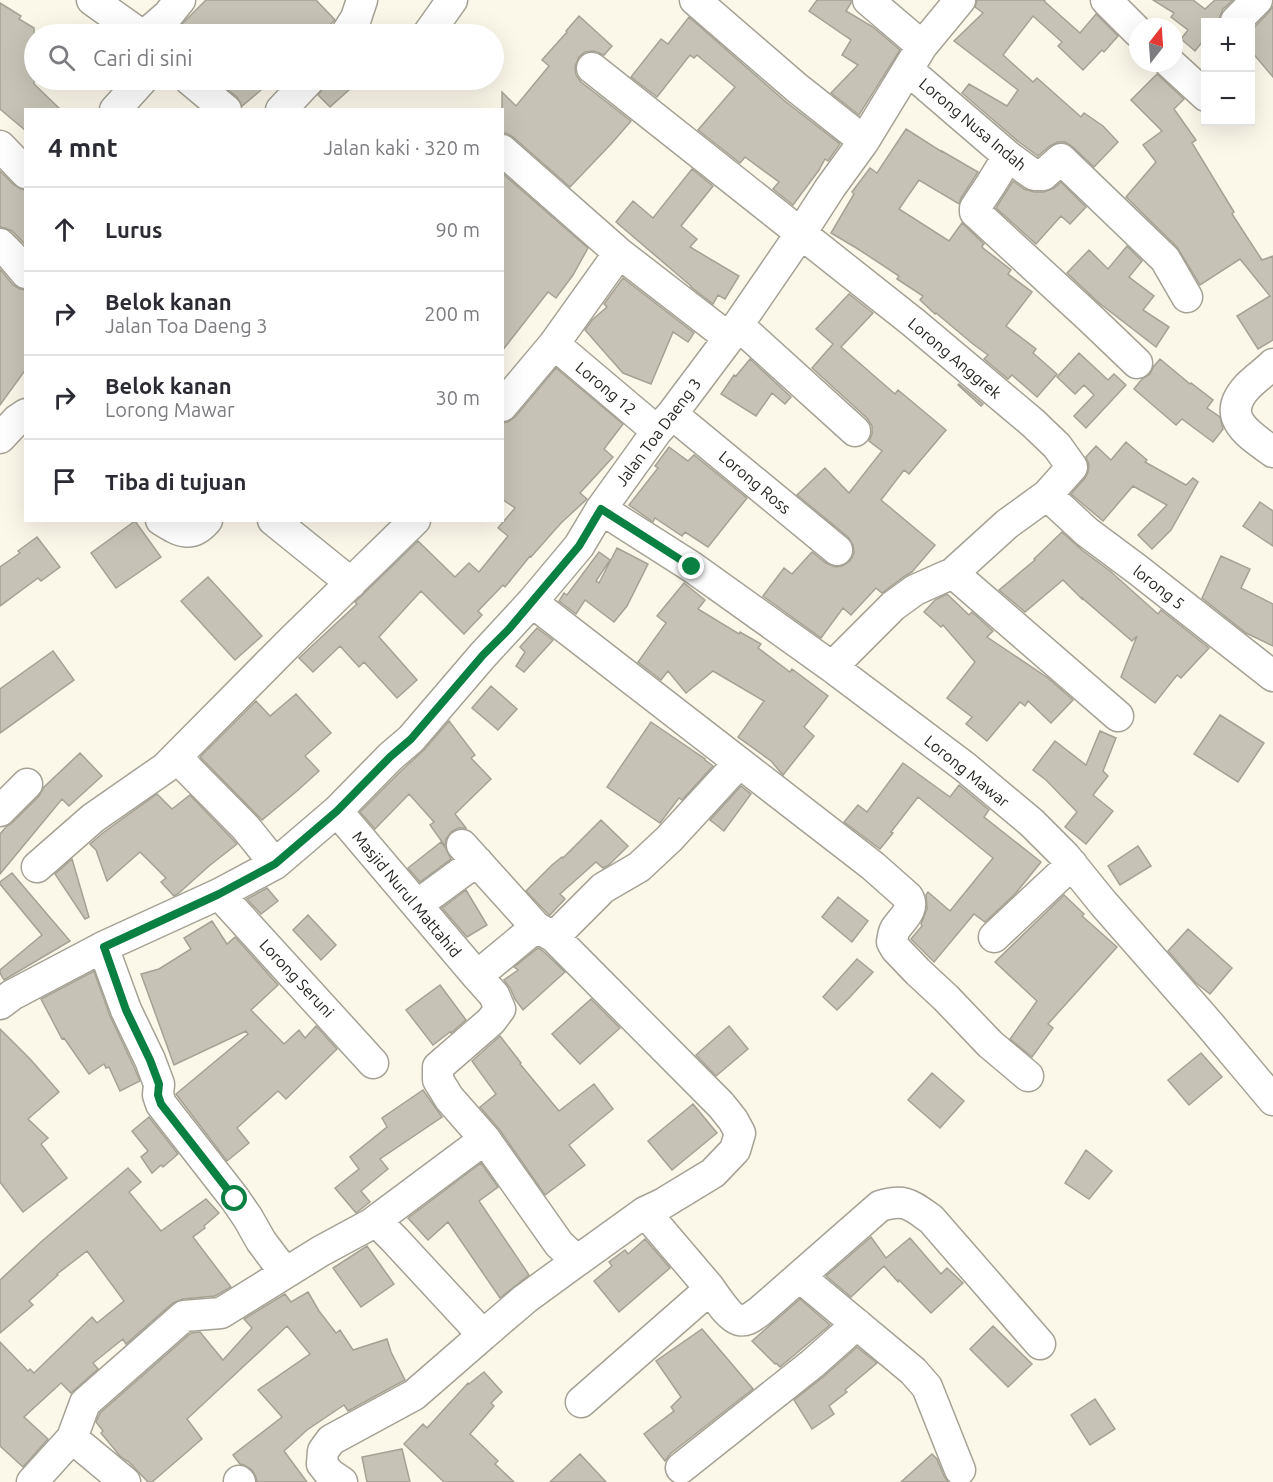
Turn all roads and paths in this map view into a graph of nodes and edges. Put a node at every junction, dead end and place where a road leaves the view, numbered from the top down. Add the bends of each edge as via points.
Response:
1 (92, 0) edge
2 (180, 0) edge
3 (362, 0) edge
4 (452, 0) edge
5 (695, 0) edge
6 (868, 0) edge
7 (960, 0) edge
8 (1106, 0) edge
9 (1257, 0) edge
10 (1239, 18) edge
11 (1129, 23) edge
12 (126, 24) edge
13 (158, 24) edge
14 (352, 24) edge
15 (435, 24) edge
16 (915, 58) junction
17 (592, 68) dead end
18 (1180, 72) edge
19 (133, 90) edge
20 (202, 90) edge
21 (300, 90) edge
22 (1201, 91) edge
23 (117, 108) edge
24 (224, 108) edge
25 (283, 108) edge
26 (864, 141) junction
27 (0, 147) edge
28 (504, 152) edge
29 (1008, 156) junction
30 (24, 171) edge
31 (801, 234) junction
32 (0, 244) edge
33 (619, 253) junction
34 (24, 271) edge
35 (1187, 297) dead end
36 (733, 332) junction
37 (554, 345) junction
38 (1137, 363) dead end
39 (1273, 364) edge
40 (504, 404) edge
41 (24, 415) edge
42 (665, 422) junction
43 (855, 431) dead end
44 (0, 438) edge
45 (1273, 452) edge
46 (1047, 495) junction
47 (601, 509) junction
48 (164, 522) edge
49 (205, 522) edge
50 (275, 522) edge
51 (413, 522) edge
52 (837, 550) dead end
53 (952, 573) junction
54 (351, 583) junction
55 (532, 602) junction
56 (832, 667) junction
57 (1273, 676) edge
58 (1118, 716) dead end
59 (176, 758) junction
60 (739, 762) junction
61 (27, 784) dead end
62 (0, 811) edge
63 (337, 811) junction
64 (275, 864) junction
65 (1072, 864) junction
66 (37, 867) dead end
67 (219, 894) junction
68 (417, 905) junction
69 (545, 932) junction
70 (994, 937) dead end
71 (104, 947) junction
72 (477, 976) junction
73 (0, 1004) edge
74 (374, 1064) dead end
75 (1028, 1076) dead end
76 (1273, 1100) edge
77 (485, 1139) junction
78 (645, 1212) junction
79 (371, 1224) junction
80 (577, 1262) junction
81 (287, 1272) junction
82 (800, 1277) junction
83 (710, 1289) junction
84 (856, 1324) junction
85 (483, 1335) junction
86 (1040, 1344) dead end
87 (581, 1402) dead end
88 (72, 1438) junction
89 (681, 1468) dead end
90 (960, 1470) dead end
91 (32, 1482) edge
92 (125, 1482) edge
93 (342, 1482) edge

1 - 12 street
2 - 13 street
3 - 14 street
4 - 15 street
5 - 26 street
6 - 16 street, Lorong Nusa Indah
7 - 16 street, Jalan Toa Daeng 3
8 - 11 street
9 - 10 street
16 - 26 street, Jalan Toa Daeng 3
16 - 29 street, Lorong Nusa Indah
17 - 31 street
18 - 22 street
19 - 23 street
20 - 24 street
21 - 25 street
26 - 31 street, Jalan Toa Daeng 3
27 - 30 street
28 - 33 street
29 - 35 street, Lorong Nusa Indah via 1034,175 1043,175 1061,159 1165,259
29 - 38 street via 975,212
31 - 36 street, Jalan Toa Daeng 3
31 - 46 street, Lorong Anggrek via 914,323 1057,446 1072,467
32 - 34 street
33 - 36 street
33 - 37 street
36 - 42 street, Jalan Toa Daeng 3
36 - 43 street
37 - 40 street
37 - 42 street, Lorong 12
39 - 45 street via 1248,387 1235,410 1244,429
41 - 44 street
42 - 47 street, Jalan Toa Daeng 3
42 - 52 street, Lorong Ross
46 - 53 street
46 - 57 street, lorong 5 via 1087,532
47 - 55 street, Jalan Toa Daeng 3 via 579,546
47 - 56 street, Lorong Mawar via 692,567
48 - 49 street via 186,532
50 - 54 street
51 - 54 street
53 - 56 street via 915,590 893,606
53 - 58 street
54 - 59 street
55 - 60 street
55 - 63 street, Jalan Toa Daeng 3 via 411,739
56 - 65 street, Lorong Mawar via 965,767 1032,823
59 - 64 street via 246,828
59 - 66 street via 93,818
60 - 69 street via 639,867 603,888
60 - 75 street via 908,897 910,906 892,939 896,950 990,1044
61 - 62 street
63 - 64 street, Jalan Toa Daeng 3
63 - 68 street, Masjid Nurul Mattahid
64 - 67 street, Jalan Toa Daeng 3
65 - 70 street
65 - 76 street, Lorong Mawar
67 - 71 street, Jalan Toa Daeng 3
67 - 74 street, Lorong Seruni
68 - 69 street via 469,853
68 - 72 street, Masjid Nurul Mattahid
69 - 72 street
69 - 78 street via 721,1105 740,1133 735,1150 713,1173
71 - 73 street, Jalan Toa Daeng 3
71 - 81 street via 126,1010 159,1084 161,1104
72 - 77 street, Masjid Nurul Mattahid via 494,994 500,1009 438,1067 438,1080
77 - 79 street
77 - 80 street via 559,1244
78 - 80 street
78 - 83 street
79 - 81 street
79 - 85 street via 381,1226
80 - 85 street
81 - 88 street via 221,1313 184,1316 85,1403
82 - 83 street via 749,1320 734,1318
82 - 84 street
82 - 86 street via 880,1206 894,1202 909,1204 931,1219
83 - 87 street
84 - 89 street
84 - 90 street via 927,1387
85 - 93 street via 414,1395 331,1440 323,1451 322,1464
88 - 91 street
88 - 92 street

